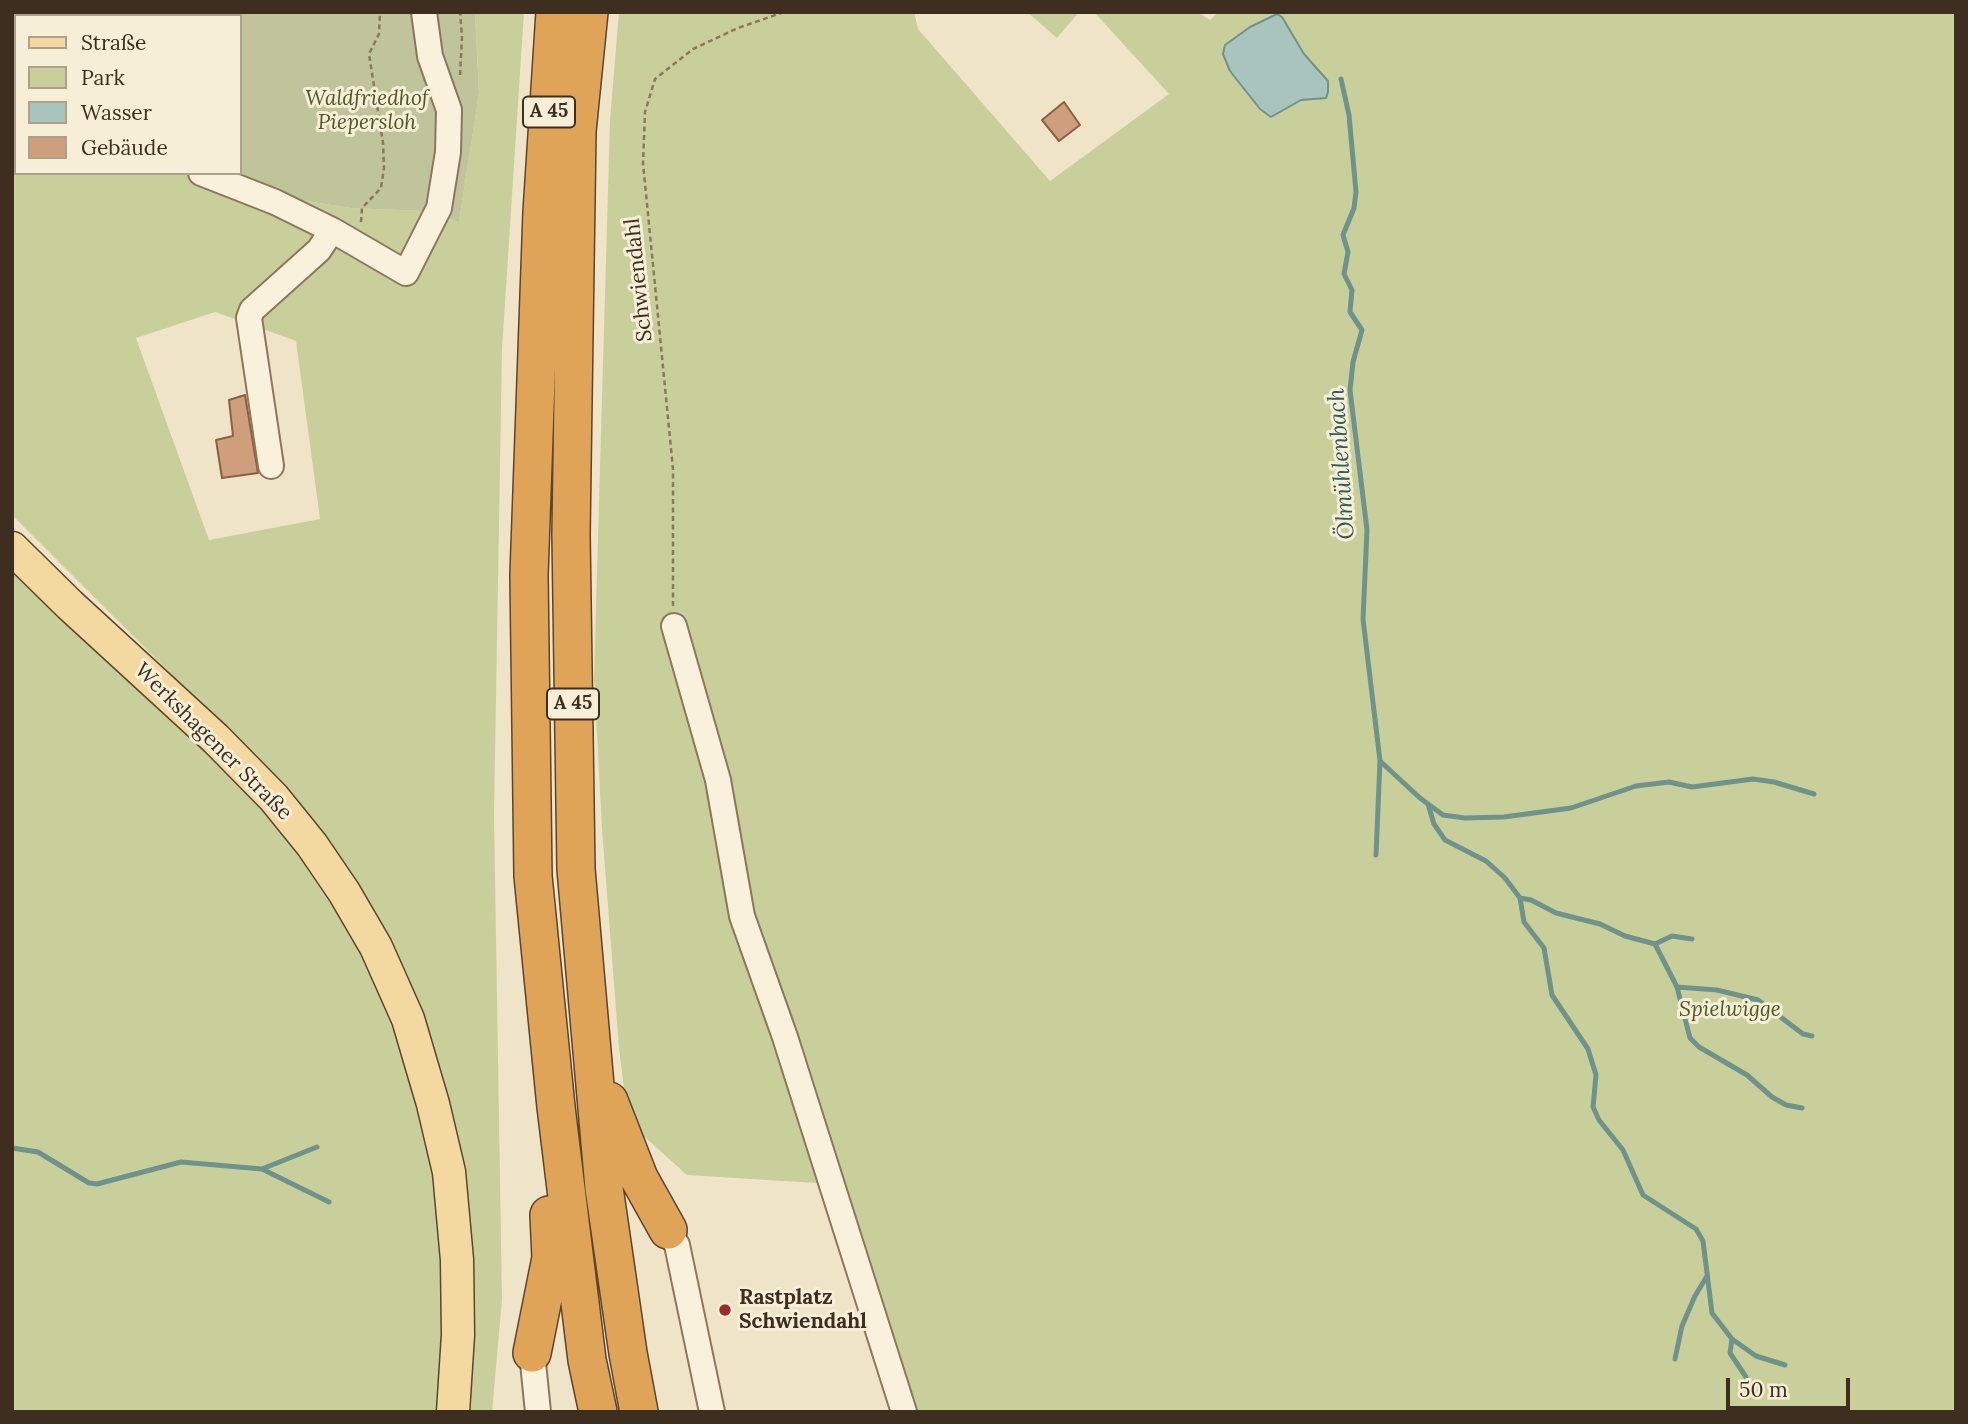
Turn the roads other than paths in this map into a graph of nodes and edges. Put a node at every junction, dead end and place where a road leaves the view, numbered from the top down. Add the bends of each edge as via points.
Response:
1 (425, 12) edge
2 (555, 12) edge
3 (589, 12) edge
4 (206, 175) edge
5 (332, 230) junction
6 (271, 466) dead end
7 (12, 548) edge
8 (674, 626) road end
9 (589, 1026) junction
10 (556, 1107) junction
11 (668, 1230) joint
12 (532, 1353) joint
13 (453, 1412) edge
14 (538, 1412) edge
15 (598, 1412) edge
16 (639, 1412) edge
17 (712, 1412) edge
18 (904, 1412) edge

1 - 5 lane via 430,56 449,110 439,208 406,273
2 - 10 highway, A 45 via 542,212 529,575 533,876
3 - 9 highway, A 45 via 577,131 570,534 576,869
4 - 5 lane
5 - 6 lane via 319,250 252,310 249,318
7 - 13 main road, Werkshagener Straße via 274,798 312,845 376,947 408,1019 449,1172 457,1260
8 - 18 lane via 718,779 742,916
9 - 11 highway via 612,1112 639,1178
9 - 16 highway, A 45 via 604,1188
10 - 12 highway via 546,1161 551,1258
10 - 15 highway, A 45 via 587,1360
11 - 17 lane via 677,1245
12 - 14 lane

